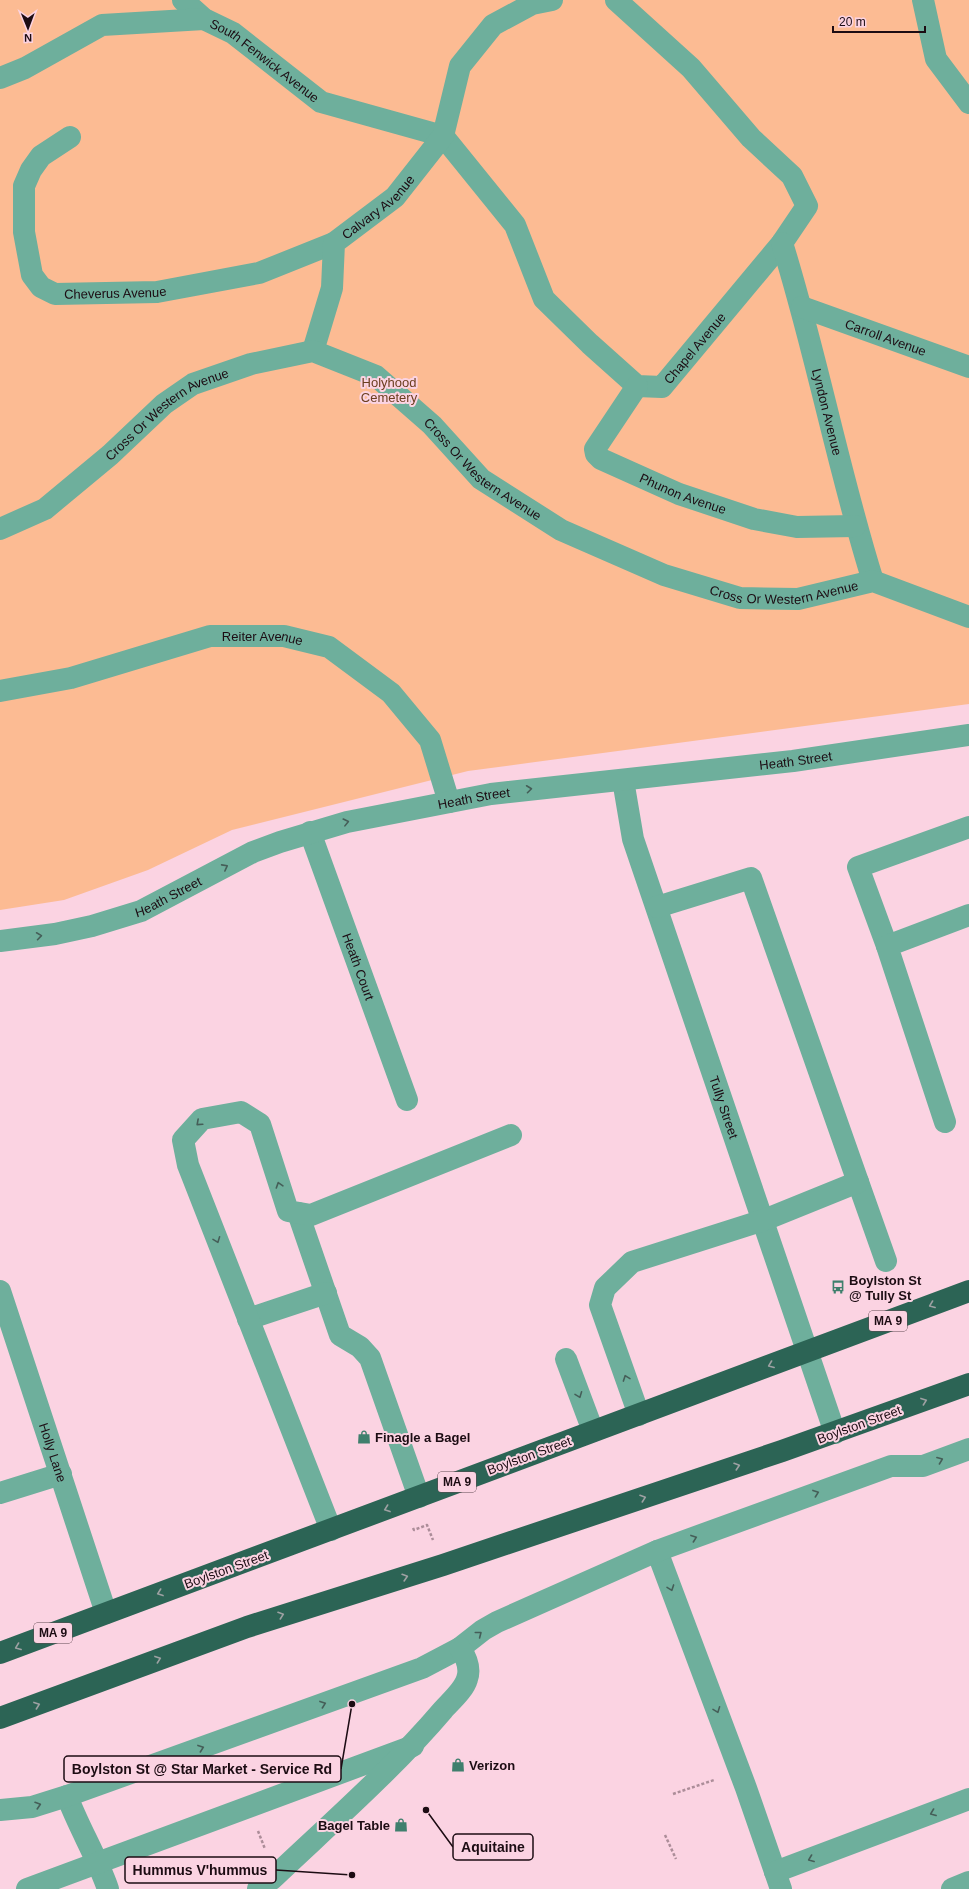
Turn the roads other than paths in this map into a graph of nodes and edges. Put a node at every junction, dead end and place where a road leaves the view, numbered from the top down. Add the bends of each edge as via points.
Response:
1 (184, 0) edge
2 (552, 0) edge
3 (616, 0) edge
4 (924, 0) edge
5 (204, 19) junction
6 (0, 78) edge
7 (969, 103) edge
8 (443, 136) junction
9 (70, 137) dead end
10 (334, 243) junction
11 (782, 243) junction
12 (802, 307) junction
13 (313, 351) junction
14 (969, 367) edge
15 (637, 386) junction
16 (855, 526) junction
17 (0, 529) edge
18 (873, 581) junction
19 (969, 617) edge
20 (0, 691) edge
21 (969, 734) edge
22 (623, 780) junction
23 (449, 802) junction
24 (969, 827) edge
25 (310, 832) junction
26 (657, 908) junction
27 (969, 915) edge
28 (0, 941) edge
29 (887, 946) junction
30 (407, 1100) dead end
31 (945, 1122) dead end
32 (511, 1135) dead end
33 (858, 1182) junction
34 (298, 1213) junction
35 (764, 1220) junction
36 (886, 1261) dead end
37 (0, 1291) edge
38 (969, 1291) edge
39 (326, 1293) junction
40 (248, 1319) junction
41 (808, 1352) junction
42 (566, 1359) dead end
43 (966, 1386) edge
44 (639, 1415) junction
45 (593, 1431) junction
46 (835, 1433) junction
47 (969, 1449) edge
48 (60, 1474) junction
49 (0, 1493) edge
50 (419, 1497) junction
51 (331, 1530) junction
52 (657, 1552) junction
53 (106, 1613) junction
54 (460, 1648) junction
55 (0, 1653) edge
56 (0, 1718) edge
57 (413, 1746) junction
58 (67, 1796) junction
59 (969, 1799) edge
60 (0, 1810) edge
61 (99, 1863) junction
62 (778, 1881) edge
63 (969, 1882) edge
64 (27, 1889) edge
65 (108, 1889) edge
66 (258, 1889) edge
67 (952, 1889) edge

1 - 5 street, South Fenwick Avenue
2 - 8 street via 532,4 493,25 460,66
3 - 11 street, Chapel Avenue via 690,68 752,138 792,176 808,206
4 - 7 street via 936,59
5 - 6 street via 102,26 25,68
5 - 8 street, South Fenwick Avenue via 233,33 321,102
8 - 10 street, Calvary Avenue via 395,197
8 - 15 street via 515,225 544,299
9 - 10 street, Cheverus Avenue via 41,156 24,186 24,232 32,275 41,287 55,294 157,292 259,273
10 - 13 street, Calvary Avenue via 332,288
11 - 12 street, Lyndon Avenue
11 - 15 street, Chapel Avenue via 662,387
12 - 14 street, Carroll Avenue
12 - 16 street, Lyndon Avenue
13 - 17 street, Cross Or Western Avenue via 251,364 193,384 164,404 110,455 45,509
13 - 18 street, Cross Or Western Avenue via 376,376 432,425 481,479 561,530 664,575 740,598 798,599
15 - 16 street, Phunon Avenue via 595,449 601,458 679,494 754,518 797,527
16 - 18 street, Lyndon Avenue
18 - 19 street, Cross Or Western Avenue
20 - 23 street, Reiter Avenue via 71,678 210,636 284,636 329,647 391,692 430,740
21 - 22 street, Heath Street via 793,761
23 -> 22 street, Heath Street via 491,794
22 - 26 street, Tully Street via 632,837
25 -> 23 street, Heath Street
24 - 29 street via 858,867
28 -> 25 street, Heath Street via 55,934 141,911 253,852
25 - 30 street, Heath Court
26 - 33 street via 751,878
26 - 35 street, Tully Street
27 - 29 street
29 - 31 street
32 - 34 street via 311,1215
33 - 35 street
33 - 36 street
34 - 39 street
34 -> 40 street via 288,1212 260,1124 241,1112 202,1119 183,1140 188,1165
35 - 41 street, Tully Street
44 -> 35 street via 600,1305 605,1288 632,1262
37 - 48 street, Holly Lane
38 -> 41 highway, Boylston Street / MA 9
39 - 40 street
39 - 50 street via 340,1335 360,1347 370,1358
40 - 51 street
41 -> 44 highway, Boylston Street / MA 9
41 - 46 street, Tully Street
42 -> 45 street
46 -> 43 highway, Boylston Street
44 - 45 highway, Boylston Street / MA 9
45 - 50 highway, Boylston Street / MA 9
56 -> 46 highway, Boylston Street via 247,1627 443,1565
52 -> 47 street via 892,1466 922,1466
48 - 49 street
48 - 53 street, Holly Lane
50 -> 51 highway, Boylston Street / MA 9
51 -> 53 highway, Boylston Street / MA 9
54 -> 52 street via 497,1622
52 -> 62 street via 746,1788
53 -> 55 highway, Boylston Street / MA 9
54 - 57 street via 466,1657 467,1680
58 -> 54 street via 422,1668
57 - 61 street
57 - 66 street via 272,1879
60 -> 58 street via 32,1808
58 - 61 street
59 -> 62 street
61 - 64 street
61 - 65 street
63 - 67 street

